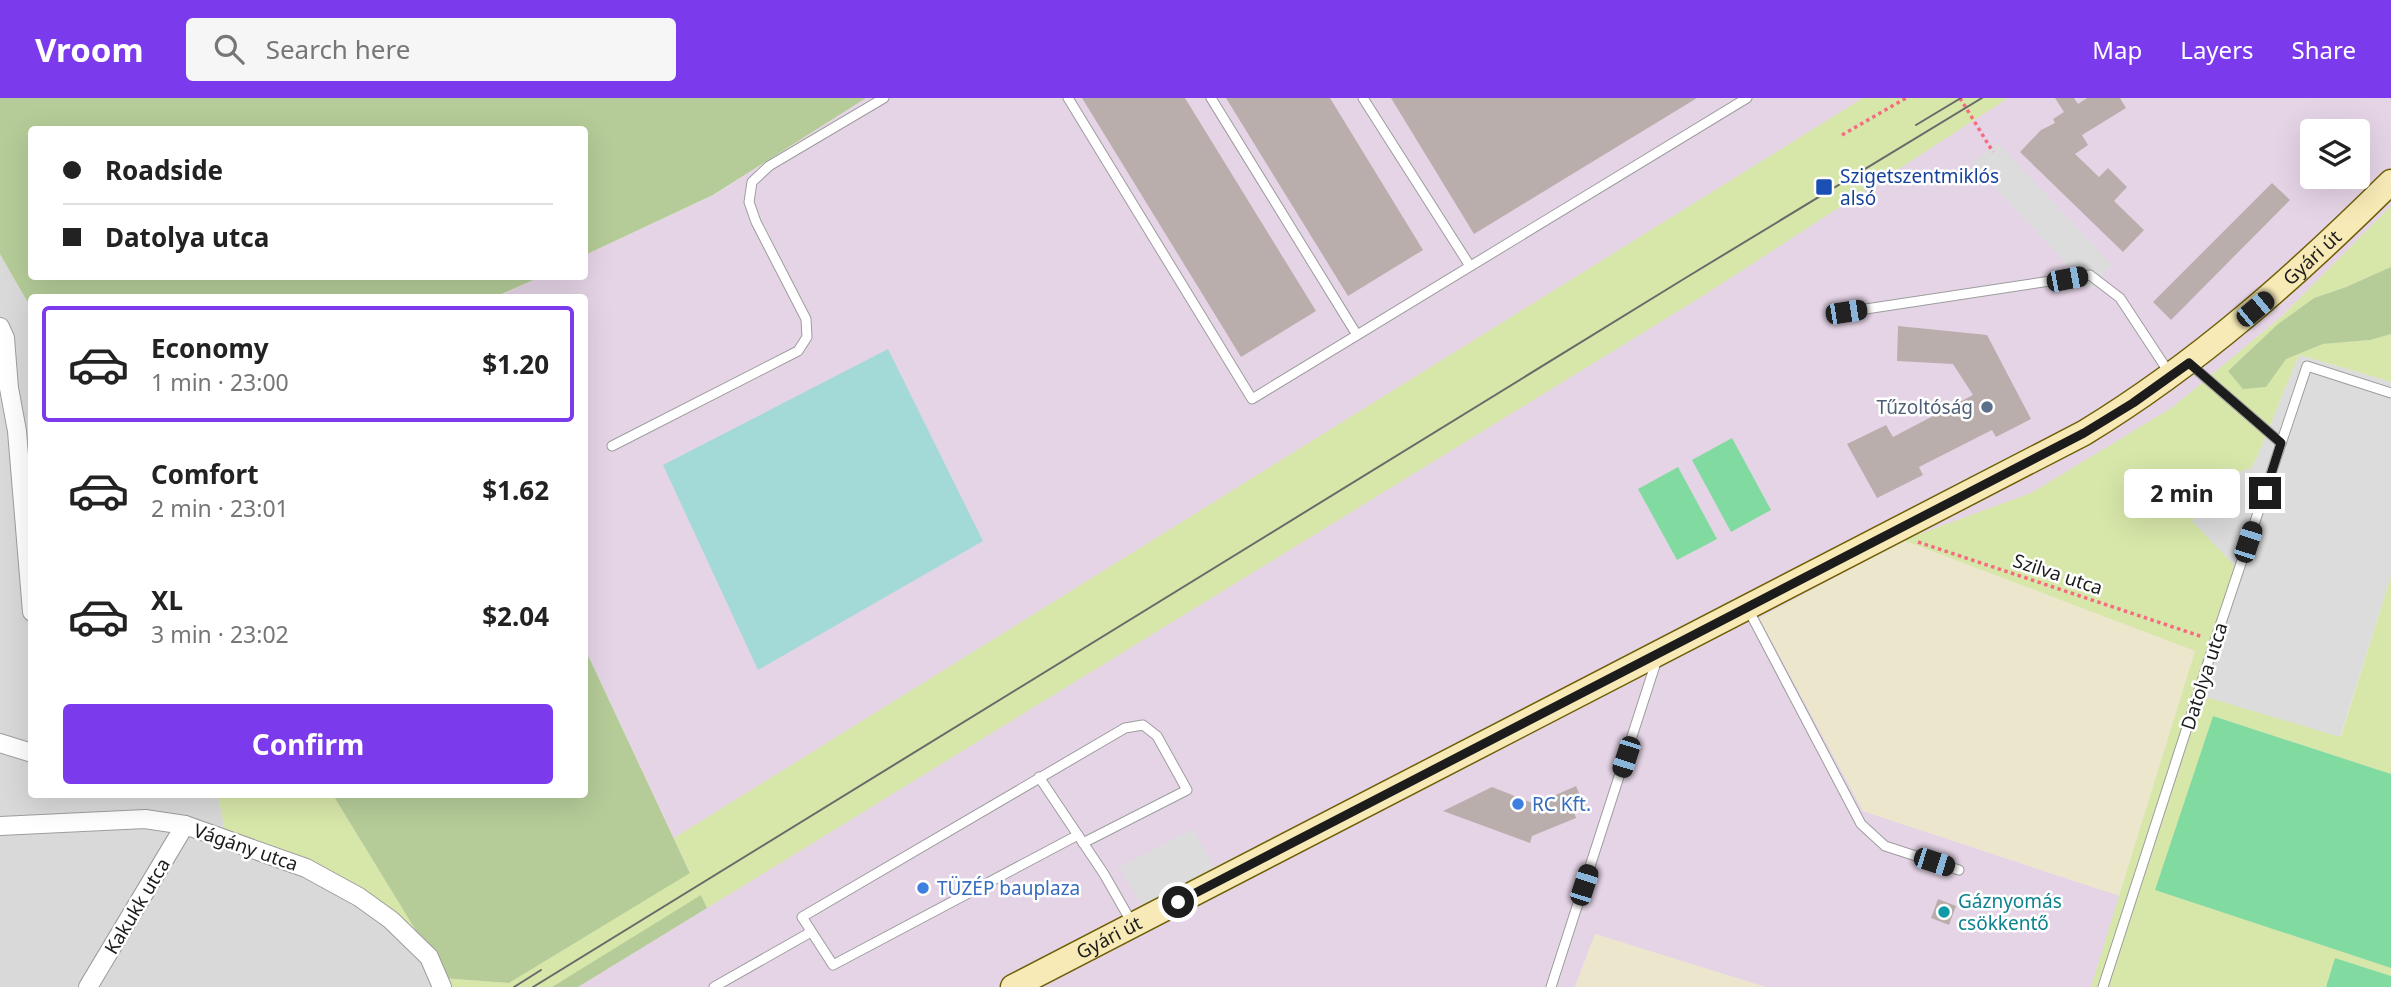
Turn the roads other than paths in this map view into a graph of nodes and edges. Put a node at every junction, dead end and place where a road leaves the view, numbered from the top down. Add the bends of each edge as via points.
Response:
1 (884, 98) edge
2 (1068, 98) edge
3 (1211, 98) edge
4 (1363, 98) edge
5 (1747, 98) edge
6 (2391, 182) edge
7 (1470, 266) junction
8 (1846, 312) dead end
9 (0, 327) edge
10 (1357, 335) junction
11 (2180, 369) junction
12 (2391, 393) edge
13 (2281, 443) junction
14 (612, 446) dead end
15 (28, 564) edge
16 (1747, 608) junction
17 (1659, 654) junction
18 (0, 743) edge
19 (28, 752) edge
20 (1039, 777) junction
21 (185, 825) junction
22 (0, 826) edge
23 (1080, 839) junction
24 (1959, 870) dead end
25 (1133, 924) junction
26 (811, 932) junction
27 (88, 987) edge
28 (442, 987) edge
29 (714, 987) edge
30 (1013, 987) edge
31 (1551, 987) edge
32 (2103, 987) edge

1 - 14 lane via 769,166 752,183 748,202 806,319 807,337 798,351
2 - 10 lane via 1252,399
3 - 10 lane
4 - 7 lane
5 - 7 lane
6 - 11 street, Gyári út via 2306,265
7 - 10 lane
8 - 11 lane via 2090,275 2120,298
9 - 15 street via 17,431
11 - 13 lane
11 - 16 street, Gyári út via 2084,433
12 - 13 lane, Datolya utca via 2307,366
13 - 32 lane, Datolya utca
16 - 17 street, Gyári út
16 - 24 lane via 1861,824 1885,846
17 - 25 street, Gyári út
17 - 31 lane
18 - 19 street
20 - 23 lane
20 - 23 lane via 1125,728 1143,725 1157,736 1186,790
20 - 26 lane via 802,918
21 - 22 street, Vágány utca via 145,819
21 - 27 street, Kakukk utca
21 - 28 street, Vágány utca via 306,868 359,897 429,957
23 - 25 lane
23 - 26 lane via 833,965
25 - 30 street, Gyári út
26 - 29 lane

